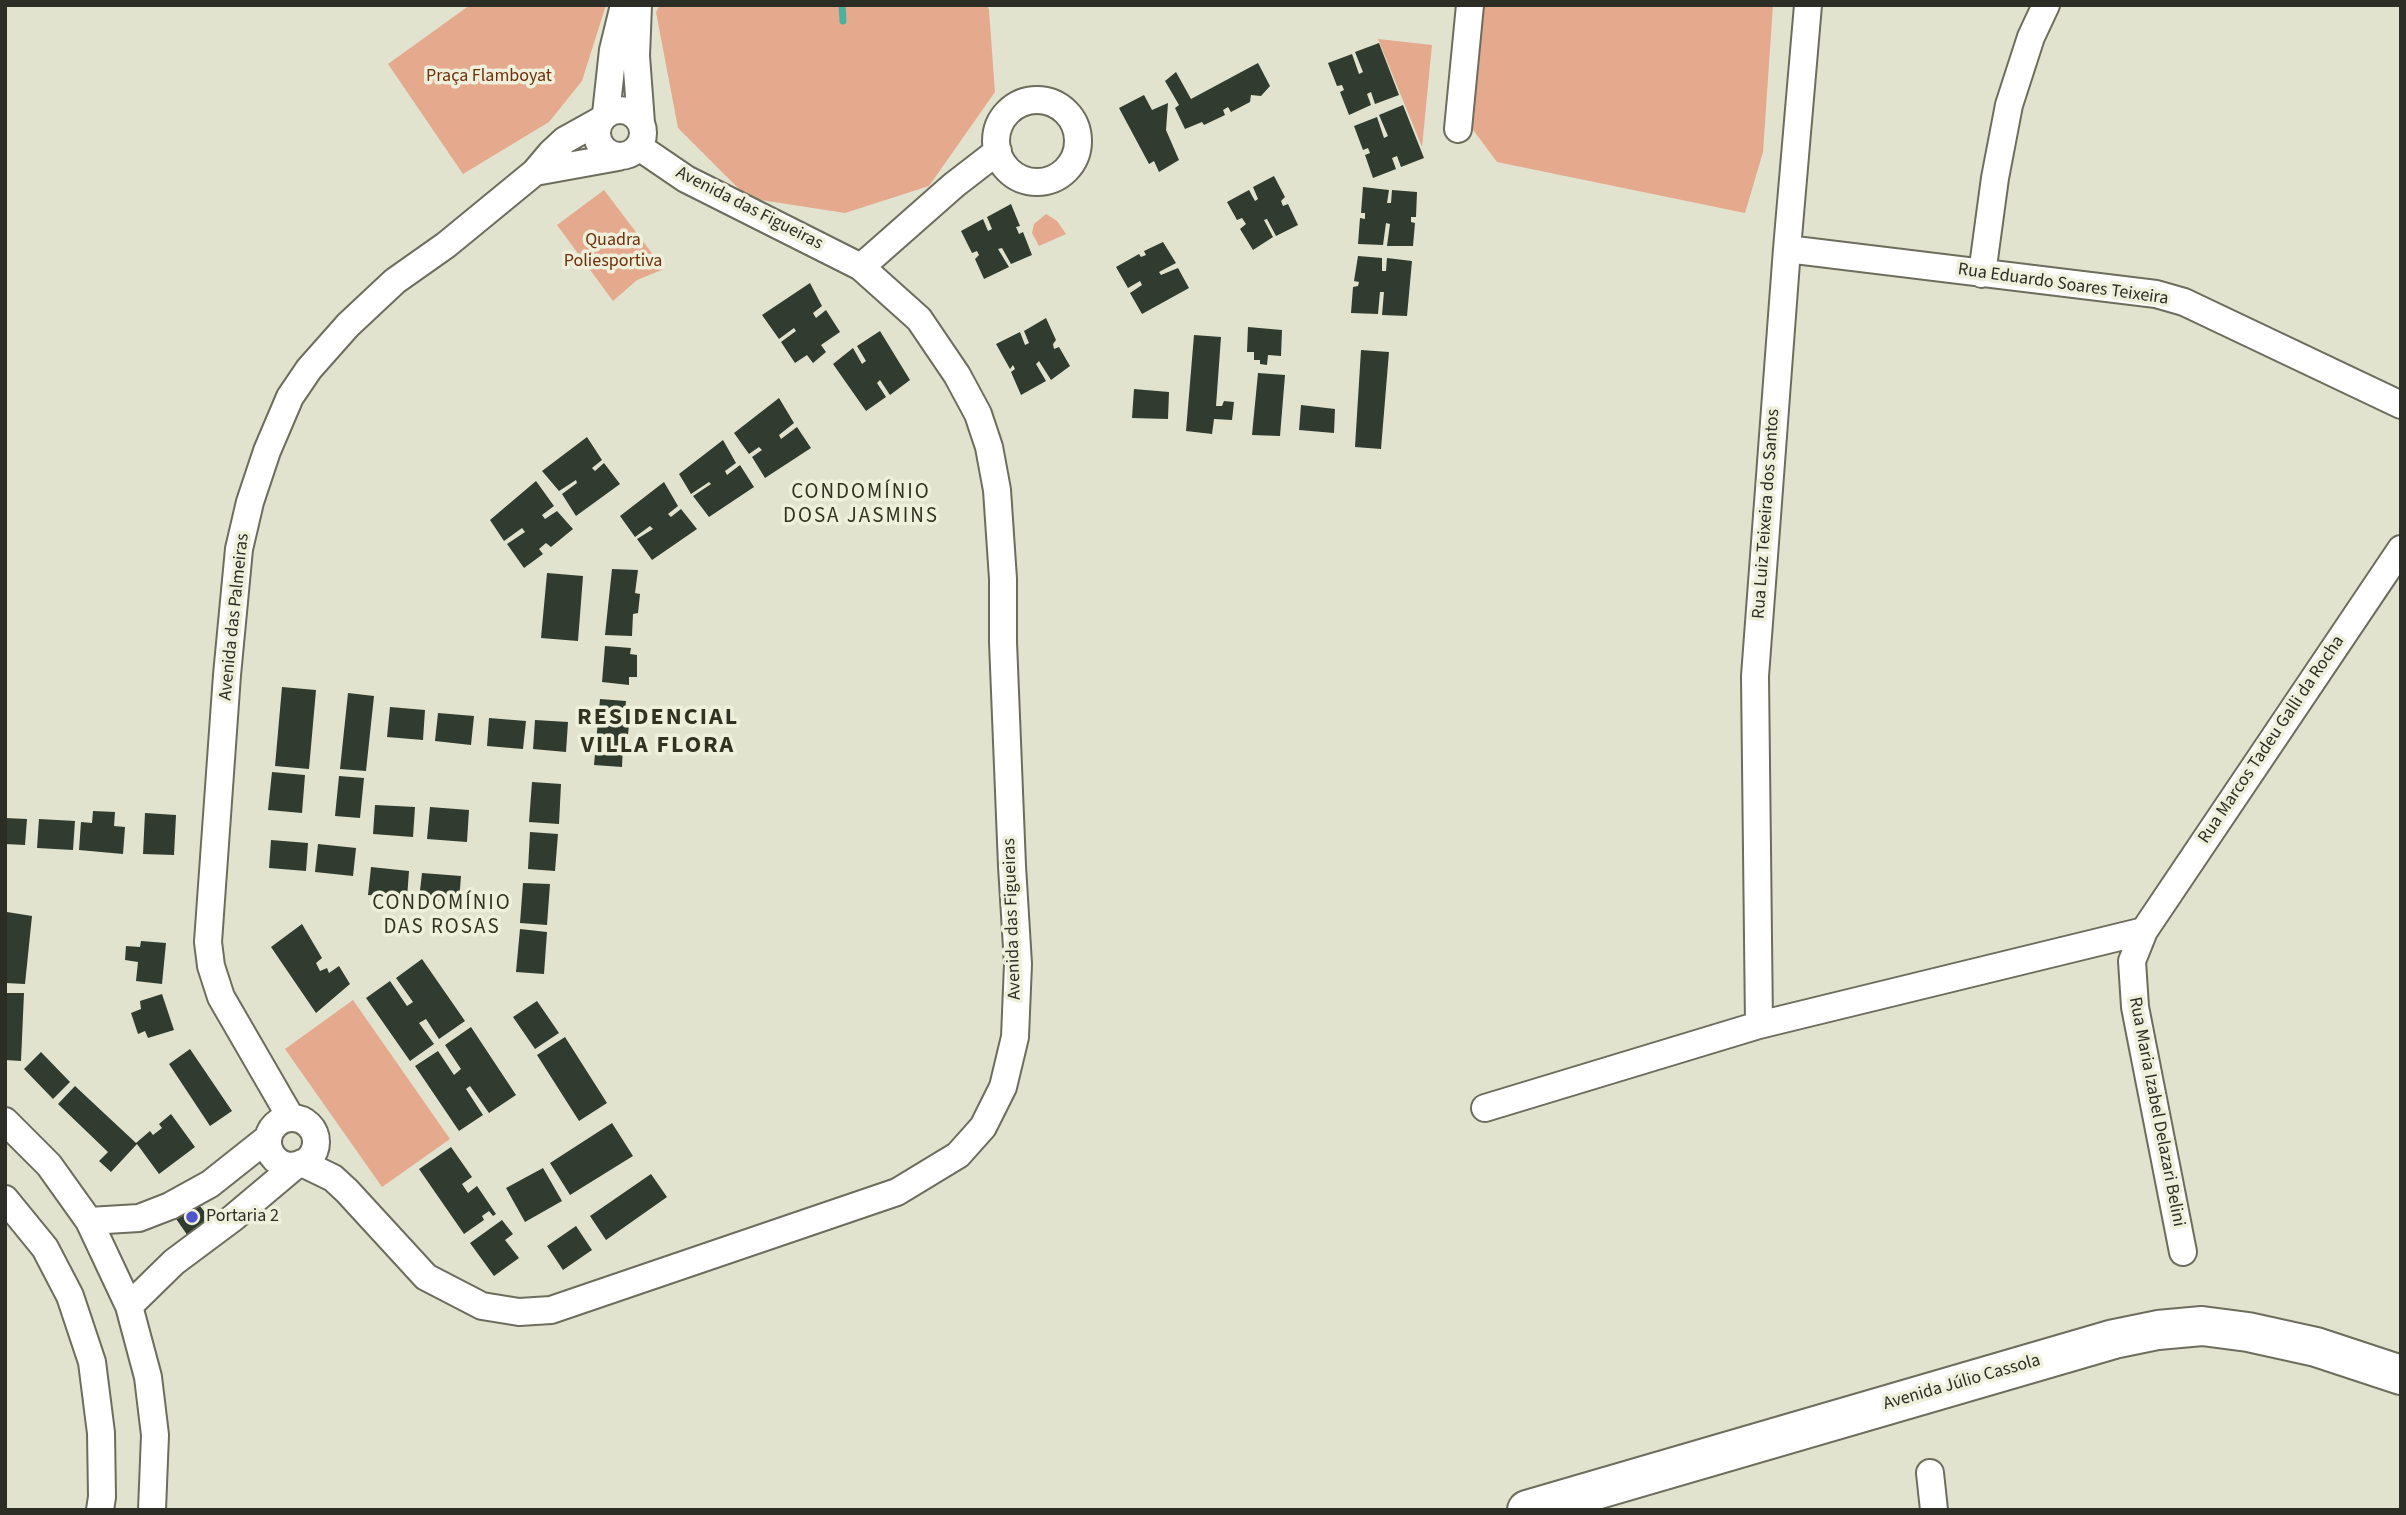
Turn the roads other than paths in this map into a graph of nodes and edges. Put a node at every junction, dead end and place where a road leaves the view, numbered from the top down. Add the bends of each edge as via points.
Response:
1 (624, 5) edge
2 (638, 5) edge
3 (1471, 5) edge
4 (1808, 5) edge
5 (2046, 5) edge
6 (604, 117) junction
7 (1458, 129) dead end
8 (633, 142) junction
9 (998, 151) dead end
10 (535, 172) junction
11 (1787, 249) junction
12 (861, 267) junction
13 (1982, 274) junction
14 (2401, 405) edge
15 (2401, 549) edge
16 (2144, 931) junction
17 (1759, 1024) junction
18 (1485, 1108) dead end
19 (291, 1118) junction
20 (5, 1121) edge
21 (268, 1138) junction
22 (299, 1164) junction
23 (5, 1199) edge
24 (89, 1221) junction
25 (2183, 1252) dead end
26 (129, 1306) junction
27 (2401, 1375) edge
28 (1930, 1473) dead end
29 (100, 1510) edge
30 (152, 1510) edge
31 (1527, 1510) edge
32 (1934, 1510) edge

1 - 6 street
2 - 8 street
3 - 7 street
4 - 11 street, Rua Luiz Teixeira dos Santos
5 - 13 street via 2009,105
6 - 8 street via 614,110 630,112
6 - 8 street via 597,127 599,143 610,155
6 - 10 street, Avenida das Palmeiras via 565,140
8 - 10 street, Avenida das Palmeiras
8 - 12 street, Avenida das Figueiras via 686,179
9 - 12 street
10 - 19 street, Avenida das Palmeiras via 395,281 309,369 290,397 250,502 239,549 227,675 208,943 221,997
11 - 13 street, Rua Eduardo Soares Teixeira
11 - 17 street, Rua Luiz Teixeira dos Santos via 1755,676
12 - 22 street, Avenida das Figueiras via 919,319 957,375 978,414 998,490 1018,964 1015,1037 1003,1087 984,1127 958,1155 897,1192 586,1300 551,1310 519,1312 482,1306 426,1277 333,1178
13 - 14 street, Rua Eduardo Soares Teixeira via 2184,302
15 - 16 street, Rua Marcos Tadeu Galli da Rocha
16 - 17 street
16 - 25 street, Rua Maria Izabel Delazari Belini via 2132,961 2131,983
17 - 18 street
19 - 21 street via 276,1124
19 - 22 street via 306,1122 315,1136 313,1152
20 - 24 street via 49,1165
21 - 22 street via 275,1159
21 - 24 street via 210,1184 170,1206 139,1218
22 - 26 street via 174,1262
23 - 29 street via 45,1248 69,1296 92,1362 101,1433
24 - 26 street
26 - 30 street via 148,1377 155,1435
27 - 31 main road, Avenida Júlio Cassola via 2248,1332 2202,1326 2158,1330
28 - 32 street

